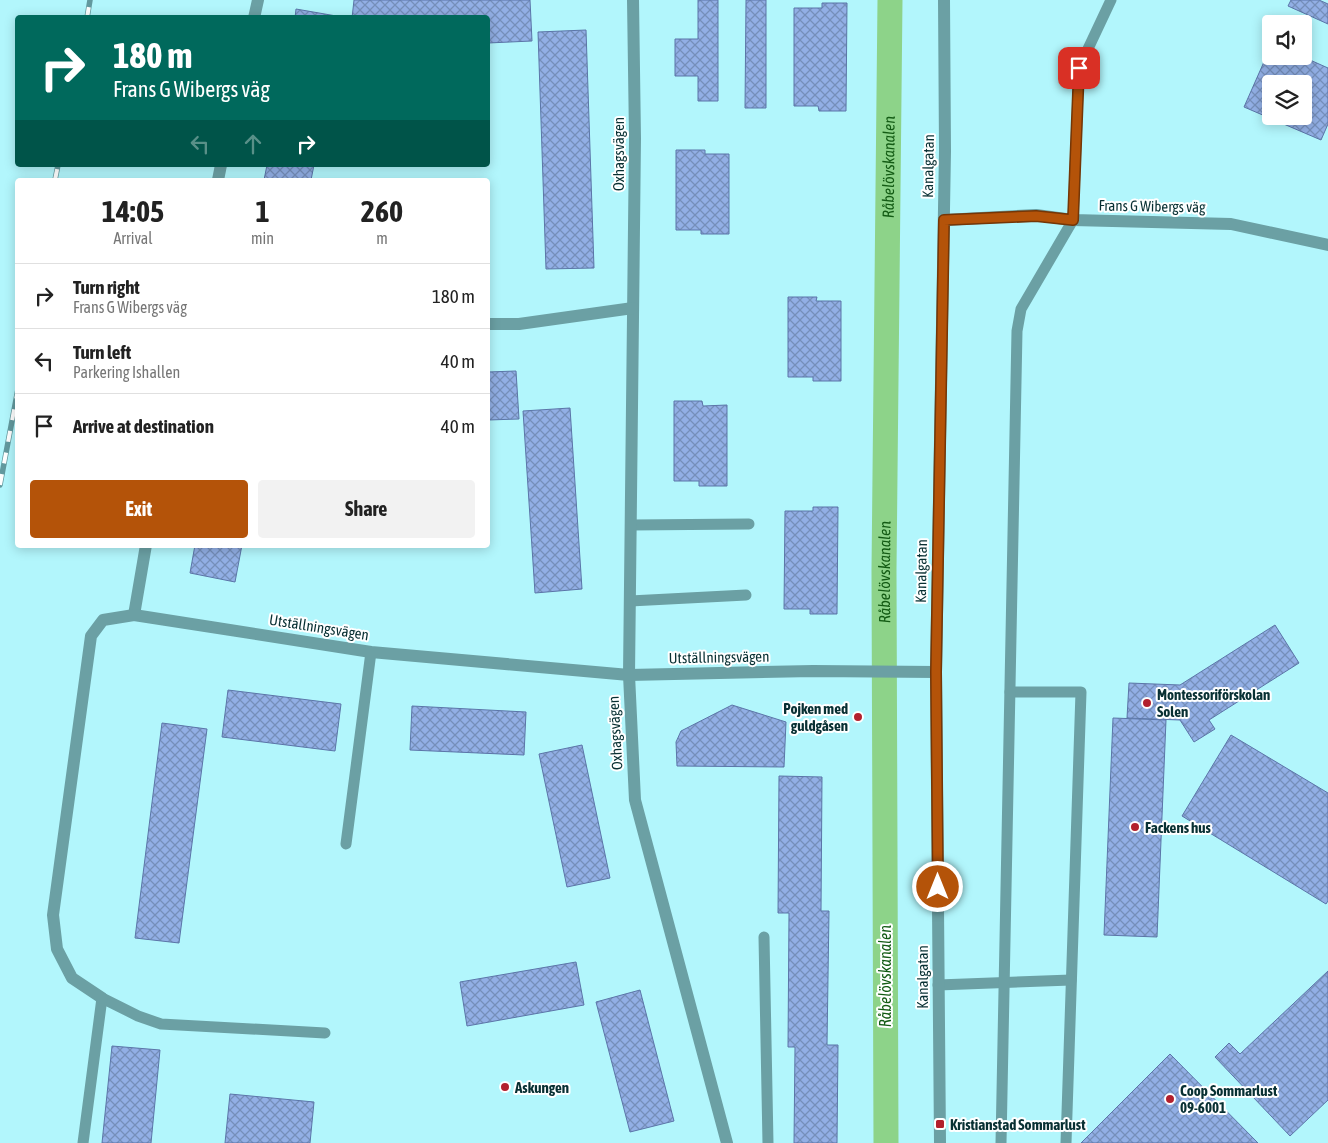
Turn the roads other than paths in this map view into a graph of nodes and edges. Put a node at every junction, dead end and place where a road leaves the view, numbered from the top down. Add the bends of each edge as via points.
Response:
1 (258, 0) edge
2 (633, 0) edge
3 (944, 0) edge
4 (1112, 0) edge
5 (255, 15) edge
6 (944, 220) junction
7 (1073, 220) junction
8 (1328, 245) edge
9 (633, 308) junction
10 (490, 324) edge
11 (749, 524) dead end
12 (631, 525) junction
13 (145, 548) edge
14 (746, 595) dead end
15 (630, 601) junction
16 (134, 615) junction
17 (371, 652) junction
18 (936, 672) junction
19 (629, 675) junction
20 (1010, 692) junction
21 (346, 844) dead end
22 (764, 936) dead end
23 (1071, 980) junction
24 (1004, 982) junction
25 (938, 985) junction
26 (102, 998) junction
27 (324, 1033) dead end
28 (83, 1143) edge
29 (727, 1143) edge
30 (768, 1143) edge
31 (940, 1143) edge
32 (1001, 1143) edge
33 (1066, 1143) edge

1 - 5 street
2 - 9 street, Oxhagsvägen
3 - 6 street, Kanalgatan
4 - 7 lane via 1079,68
6 - 7 street, Frans G Wibergs väg via 1036,216
6 - 18 street, Kanalgatan
7 - 8 street, Frans G Wibergs väg via 1231,224
7 - 20 lane via 1021,309 1017,331
9 - 10 street via 519,324
9 - 12 street, Oxhagsvägen
11 - 12 lane
12 - 15 street, Oxhagsvägen
13 - 16 street
14 - 15 lane
15 - 19 street, Oxhagsvägen
16 - 17 street, Utställningsvägen
16 - 26 street, Utställningsvägen via 103,620 91,636 53,915 57,949 72,978
17 - 19 street, Utställningsvägen
17 - 21 lane
18 - 19 street, Utställningsvägen
18 - 25 street, Kanalgatan
19 - 29 street, Oxhagsvägen via 635,800
20 - 23 lane via 1081,692
20 - 24 lane
22 - 30 lane
23 - 24 lane
23 - 33 lane
24 - 25 lane
24 - 32 lane
25 - 31 street, Kanalgatan
26 - 27 lane via 161,1024
26 - 28 lane

